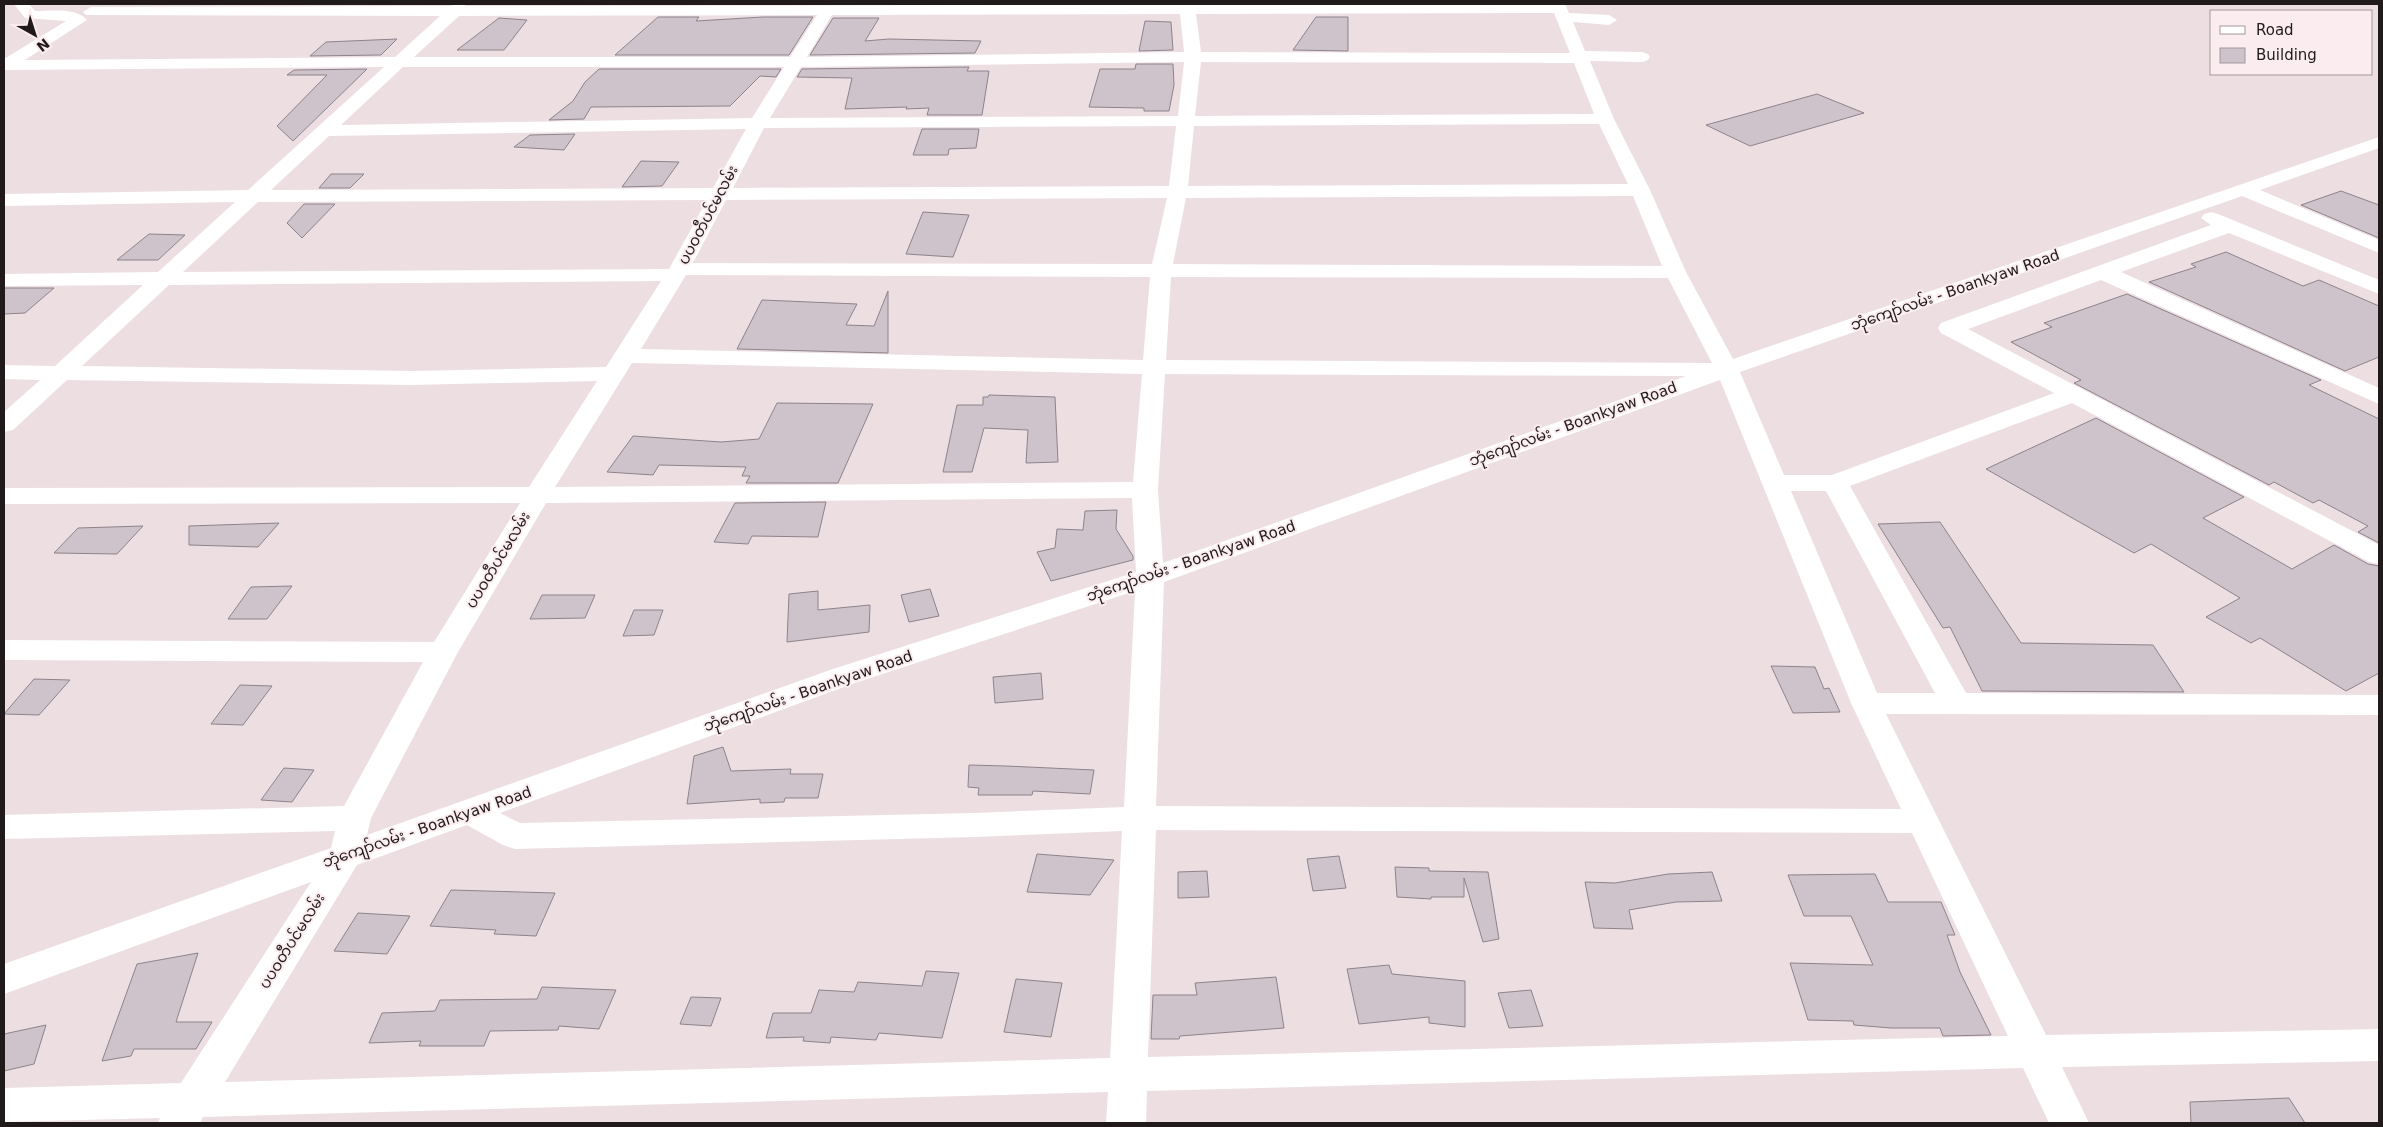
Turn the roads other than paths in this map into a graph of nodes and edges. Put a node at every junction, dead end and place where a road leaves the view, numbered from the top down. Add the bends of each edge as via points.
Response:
1 (21, 4) edge
2 (104, 4) edge
3 (1187, 6) edge
4 (458, 8) edge
5 (829, 8) edge
6 (1560, 9) edge
7 (85, 16) junction
8 (1609, 20) dead end
9 (1192, 57) junction
10 (1581, 57) junction
11 (1642, 57) dead end
12 (400, 62) junction
13 (794, 62) junction
14 (5, 64) edge
15 (1605, 119) junction
16 (1186, 121) junction
17 (758, 123) junction
18 (324, 131) junction
19 (2379, 142) edge
20 (1640, 190) junction
21 (2243, 190) junction
22 (1178, 191) junction
23 (720, 194) junction
24 (253, 196) junction
25 (4, 200) edge
26 (2189, 209) junction
27 (2228, 226) junction
28 (2379, 247) edge
29 (677, 272) junction
30 (1161, 272) junction
31 (1675, 272) junction
32 (2102, 272) junction
33 (163, 279) junction
34 (4, 280) edge
35 (2379, 288) edge
36 (1909, 306) junction
37 (1949, 328) junction
38 (619, 365) junction
39 (1154, 367) junction
40 (1727, 369) junction
41 (4, 372) edge
42 (61, 372) junction
43 (2074, 394) junction
44 (2379, 397) edge
45 (4, 425) edge
46 (1834, 483) junction
47 (1774, 484) junction
48 (1145, 490) junction
49 (538, 494) junction
50 (4, 496) edge
51 (2379, 556) edge
52 (1150, 577) junction
53 (4, 650) edge
54 (443, 652) junction
55 (1866, 703) junction
56 (1957, 705) junction
57 (2379, 705) edge
58 (470, 812) junction
59 (354, 818) junction
60 (1141, 818) junction
61 (1921, 821) junction
62 (4, 827) edge
63 (346, 855) junction
64 (4, 979) edge
65 (2379, 1045) edge
66 (2035, 1050) junction
67 (1128, 1073) junction
68 (4, 1105) edge
69 (185, 1112) edge
70 (1126, 1123) edge
71 (2069, 1123) edge

1 - 7 street via 30,15
2 - 7 street
3 - 5 street
3 - 6 street
3 - 9 street
4 - 5 street
4 - 7 street
4 - 12 street
5 - 13 street, ပပဝတီပင်မလမ်း
6 - 8 street
6 - 10 street
7 - 14 street
9 - 10 street
9 - 13 street
9 - 16 street
10 - 11 street
10 - 15 street
12 - 13 street
12 - 14 street
12 - 18 street
13 - 17 street, ပပဝတီပင်မလမ်း
15 - 16 street
15 - 20 street
16 - 17 street
16 - 22 street
17 - 18 street
17 - 23 street, ပပဝတီပင်မလမ်း
18 - 24 street
19 - 21 street, ဘုံကျော်လမ်း - Boankyaw Road
20 - 22 street
20 - 31 street
21 - 26 street, ဘုံကျော်လမ်း - Boankyaw Road
21 - 28 street
22 - 23 street
22 - 30 street
23 - 24 street
23 - 29 street, ပပဝတီပင်မလမ်း
24 - 25 street
24 - 33 street
26 - 27 street
26 - 36 street, ဘုံကျော်လမ်း - Boankyaw Road
27 - 32 street
27 - 35 street
29 - 30 street
29 - 33 street
29 - 38 street, ပပဝတီပင်မလမ်း
30 - 31 street
30 - 39 street
31 - 40 street
32 - 37 street
32 - 44 street
33 - 34 street
33 - 42 street
36 - 37 street
36 - 40 street, ဘုံကျော်လမ်း - Boankyaw Road
37 - 43 street
38 - 39 street
38 - 42 street via 401,378
38 - 49 street, ပပဝတီပင်မလမ်း
39 - 40 street
39 - 48 street
40 - 47 street
40 - 52 street, ဘုံကျော်လမ်း - Boankyaw Road
41 - 42 street
42 - 45 street
43 - 46 street
43 - 51 street
46 - 47 street
46 - 56 street
47 - 55 street
48 - 49 street
48 - 52 street
49 - 50 street
49 - 54 street, ပပဝတီပင်မလမ်း
52 - 58 street, ဘုံကျော်လမ်း - Boankyaw Road via 844,676
52 - 60 street
53 - 54 street
54 - 59 street, ပပဝတီပင်မလမ်း
55 - 56 street
55 - 61 street
56 - 57 street
58 - 60 street via 515,836
58 - 63 street, ဘုံကျော်လမ်း - Boankyaw Road
59 - 62 street
59 - 63 street, ပပဝတီပင်မလမ်း
60 - 61 street
60 - 67 street
61 - 66 street
63 - 64 street, ဘုံကျော်လမ်း - Boankyaw Road
63 - 69 street, ပပဝတီပင်မလမ်း
65 - 66 street
66 - 67 street
66 - 71 street
67 - 69 street
67 - 70 street
68 - 69 street

